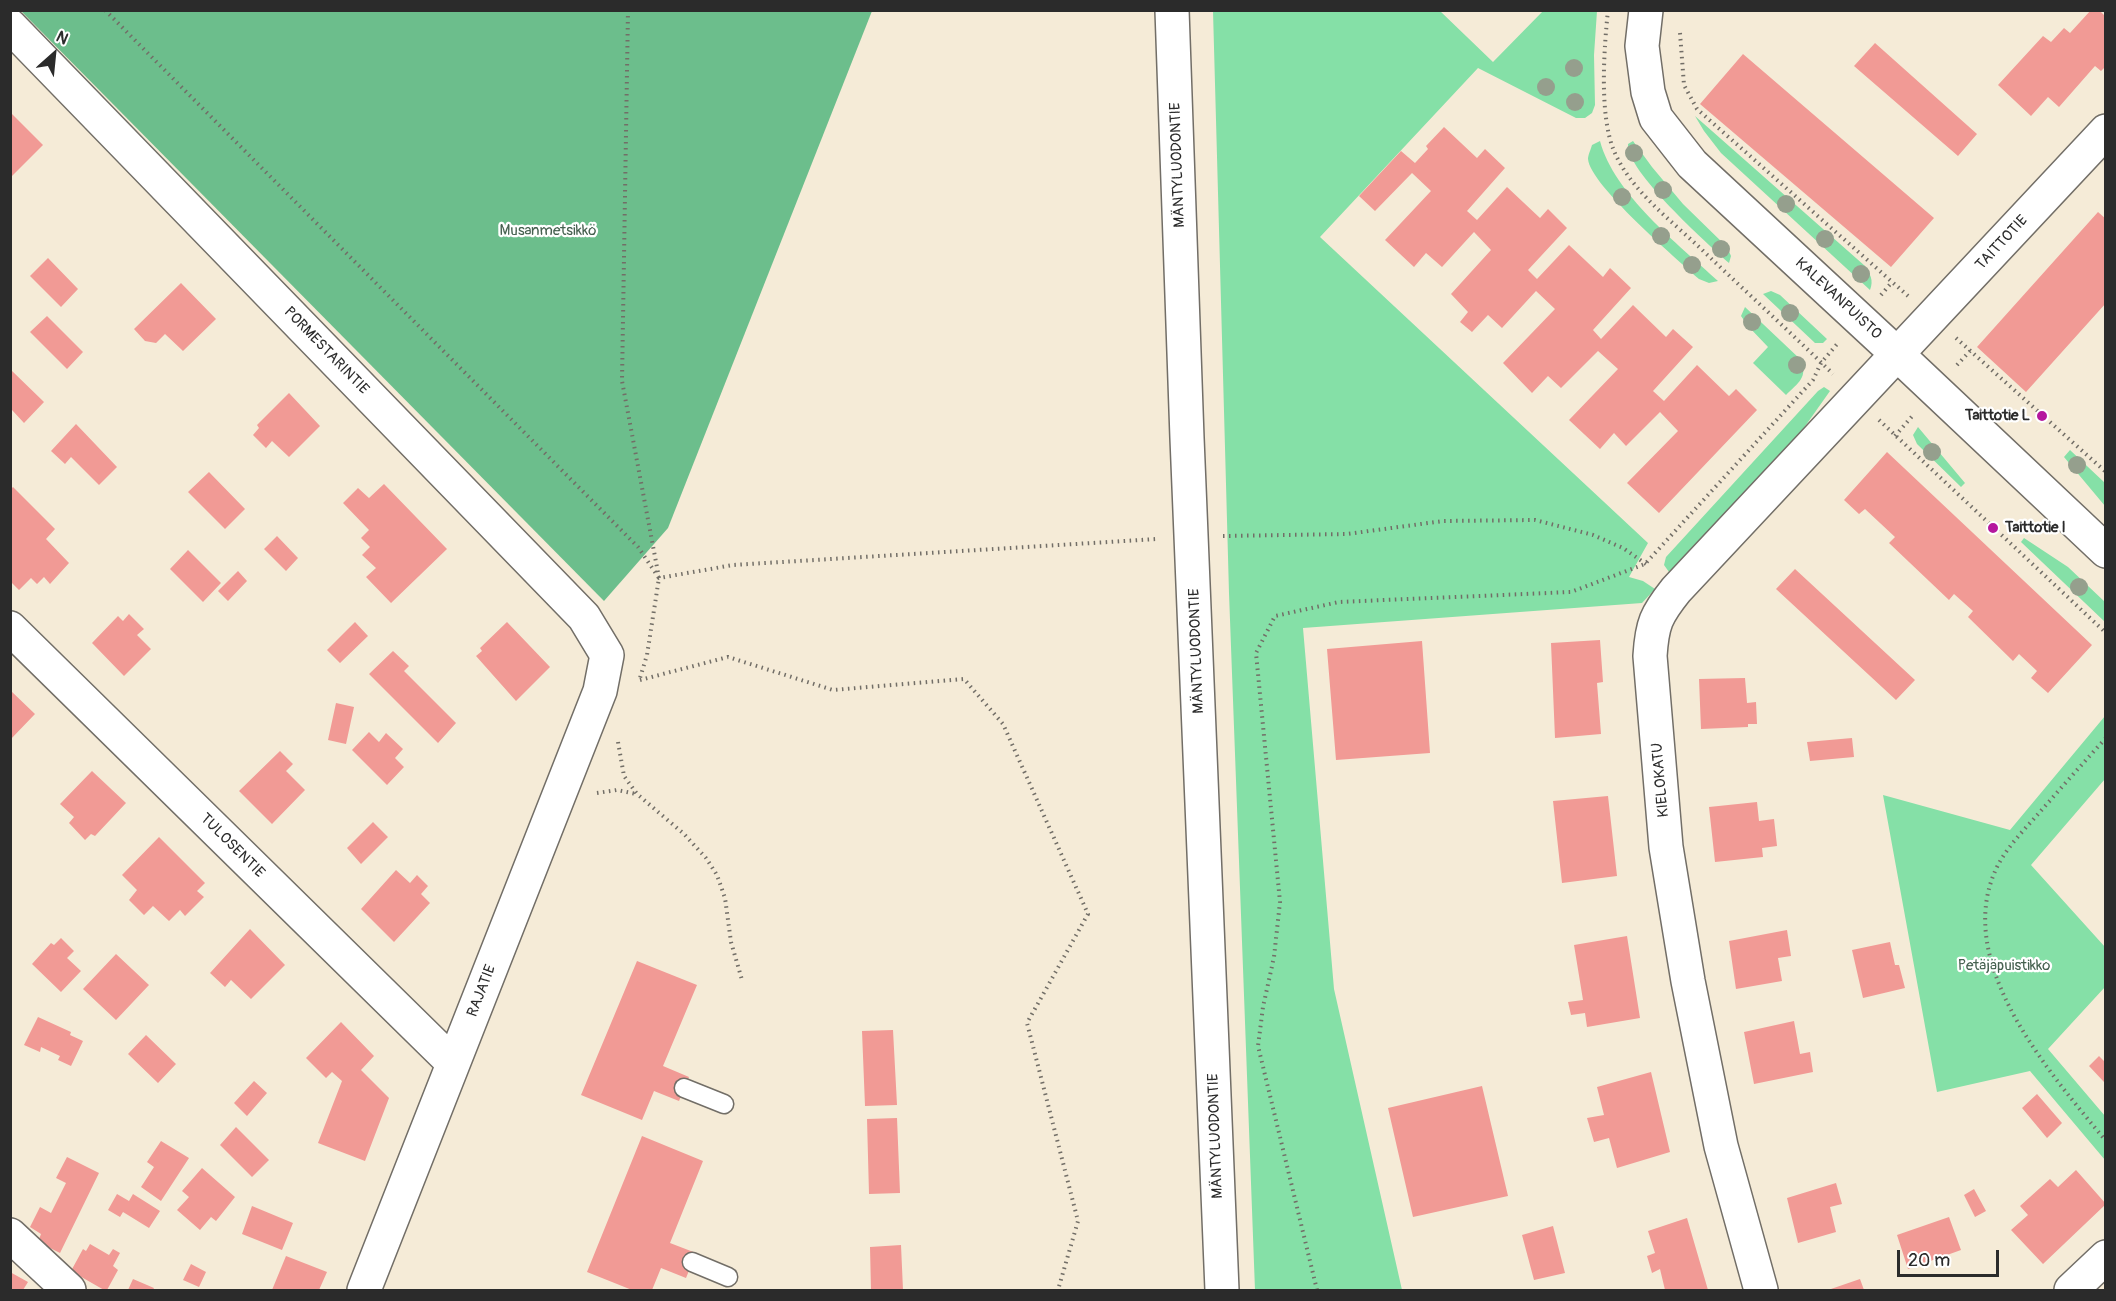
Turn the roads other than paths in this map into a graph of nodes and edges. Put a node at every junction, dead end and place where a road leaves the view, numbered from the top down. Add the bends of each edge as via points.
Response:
1 (1172, 10) edge
2 (1646, 10) edge
3 (10, 26) edge
4 (2106, 131) edge
5 (1897, 354) junction
6 (2106, 551) edge
7 (10, 628) edge
8 (600, 691) joint
9 (453, 1064) junction
10 (684, 1088) dead end
11 (724, 1104) dead end
12 (10, 1235) edge
13 (2106, 1257) edge
14 (692, 1263) dead end
15 (728, 1277) dead end
16 (69, 1290) edge
17 (364, 1290) edge
18 (1222, 1290) edge
19 (1761, 1290) edge
20 (2071, 1290) edge

1 - 18 main road, MÄNTYLUODONTIE
2 - 5 main road, KALEVANPUISTO via 1642,46 1648,92 1656,117 1692,164
3 - 8 main road, PORMESTARINTIE via 584,616 607,655
4 - 5 main road, TAITTOTIE
5 - 6 main road, KALEVANPUISTO
5 - 19 main road, KIELOKATU via 1676,590 1659,610 1651,632 1666,847 1688,981 1721,1146
7 - 9 main road, TULOSENTIE
8 - 9 main road, RAJATIE
9 - 17 main road, RAJATIE
10 - 11 lane
12 - 16 main road
13 - 20 main road
14 - 15 lane

